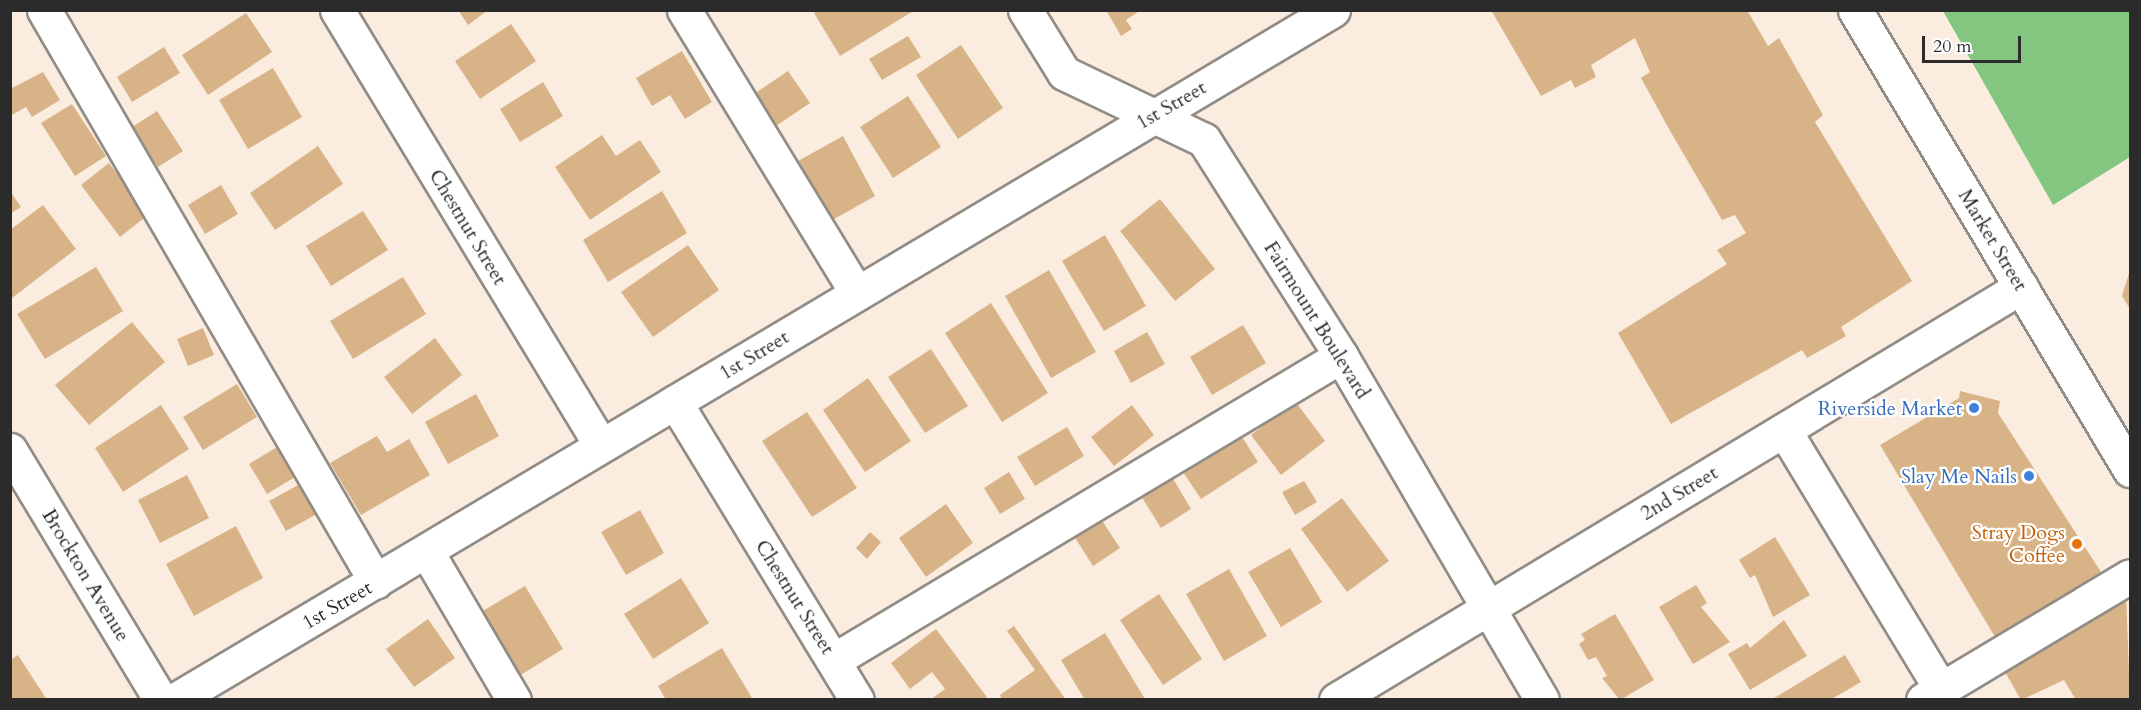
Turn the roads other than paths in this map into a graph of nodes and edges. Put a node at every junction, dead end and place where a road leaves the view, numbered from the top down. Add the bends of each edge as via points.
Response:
1 (44, 10) edge
2 (337, 10) edge
3 (684, 10) edge
4 (1025, 10) edge
5 (1333, 10) edge
6 (1855, 10) edge
7 (1150, 118) junction
8 (2021, 287) junction
9 (857, 293) junction
10 (1341, 356) junction
11 (675, 402) junction
12 (1784, 430) junction
13 (600, 444) junction
14 (10, 450) edge
15 (2130, 470) edge
16 (427, 552) junction
17 (2130, 576) edge
18 (376, 582) junction
19 (1486, 610) junction
20 (834, 660) junction
21 (1932, 694) edge
22 (161, 699) edge
23 (175, 699) edge
24 (514, 699) edge
25 (857, 699) edge
26 (1336, 699) edge
27 (1542, 699) edge

1 - 18 street
2 - 13 street, Chestnut Street
3 - 9 street
4 - 7 street, Fairmount Boulevard via 1064,73
5 - 7 street, 1st Street
6 - 8 street, Market Street
7 - 9 street, 1st Street
7 - 10 street, Fairmount Boulevard via 1204,140
8 - 12 street, 2nd Street
8 - 15 street, Market Street
9 - 11 street, 1st Street
10 - 19 street, Fairmount Boulevard
10 - 20 street
11 - 13 street, 1st Street
11 - 20 street, Chestnut Street
12 - 19 street, 2nd Street
12 - 21 street
13 - 16 street, 1st Street
14 - 22 street, Brockton Avenue
16 - 18 street, 1st Street
16 - 24 street
17 - 21 street
18 - 23 street, 1st Street
19 - 26 street, 2nd Street
19 - 27 street, Fairmount Boulevard
20 - 25 street, Chestnut Street

